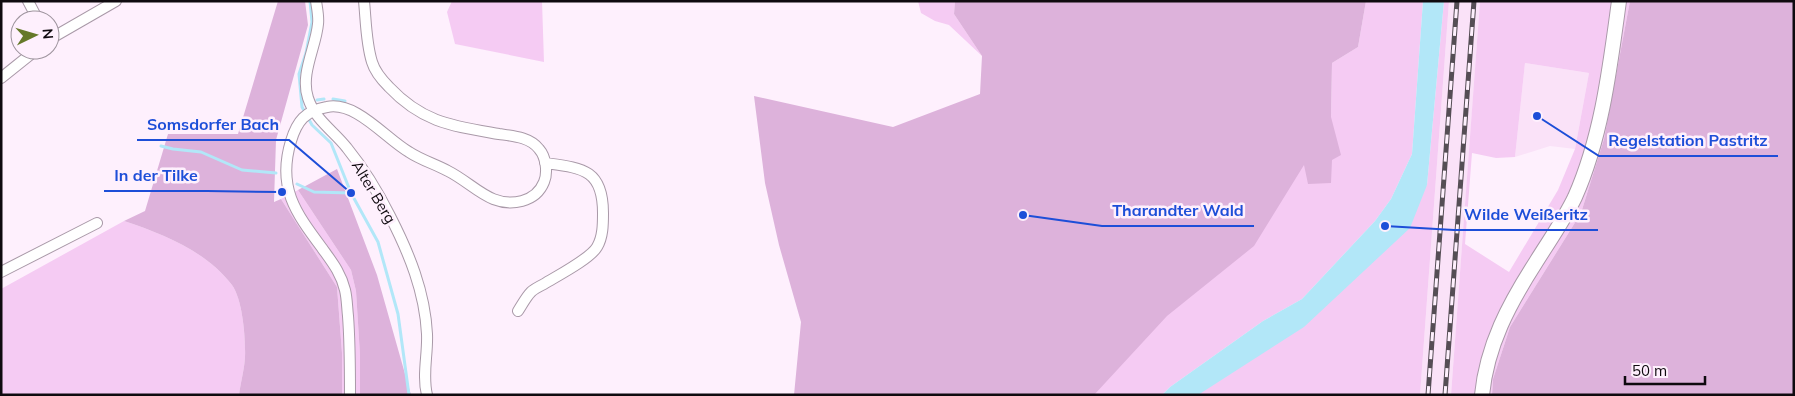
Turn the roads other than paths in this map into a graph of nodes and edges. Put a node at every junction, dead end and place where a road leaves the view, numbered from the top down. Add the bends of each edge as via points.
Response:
1 (116, 1) edge
2 (316, 1) edge
3 (364, 1) edge
4 (1619, 1) edge
5 (60, 34) edge
6 (24, 60) edge
7 (1, 78) edge
8 (309, 114) junction
9 (545, 163) junction
10 (97, 223) dead end
11 (1, 272) edge
12 (518, 312) dead end
13 (350, 395) edge
14 (426, 395) edge
15 (1482, 395) edge

1 - 5 street
2 - 8 street, Alter Berg via 319,22 306,73
3 - 9 street via 373,64 398,96 429,118 528,140 540,149
4 - 15 main road via 1606,88 1582,180 1560,225 1501,321 1488,358
6 - 7 street
8 - 9 street via 327,107 341,106 350,110 410,153 501,203 512,204 541,191 546,176
8 - 13 street via 296,126 287,154 287,191 294,209 339,272 346,292
8 - 14 street, Alter Berg via 346,146 390,216 407,253 417,278 426,323
9 - 12 street via 576,167 595,179 603,199 603,228 598,246 589,255 531,292
10 - 11 street

